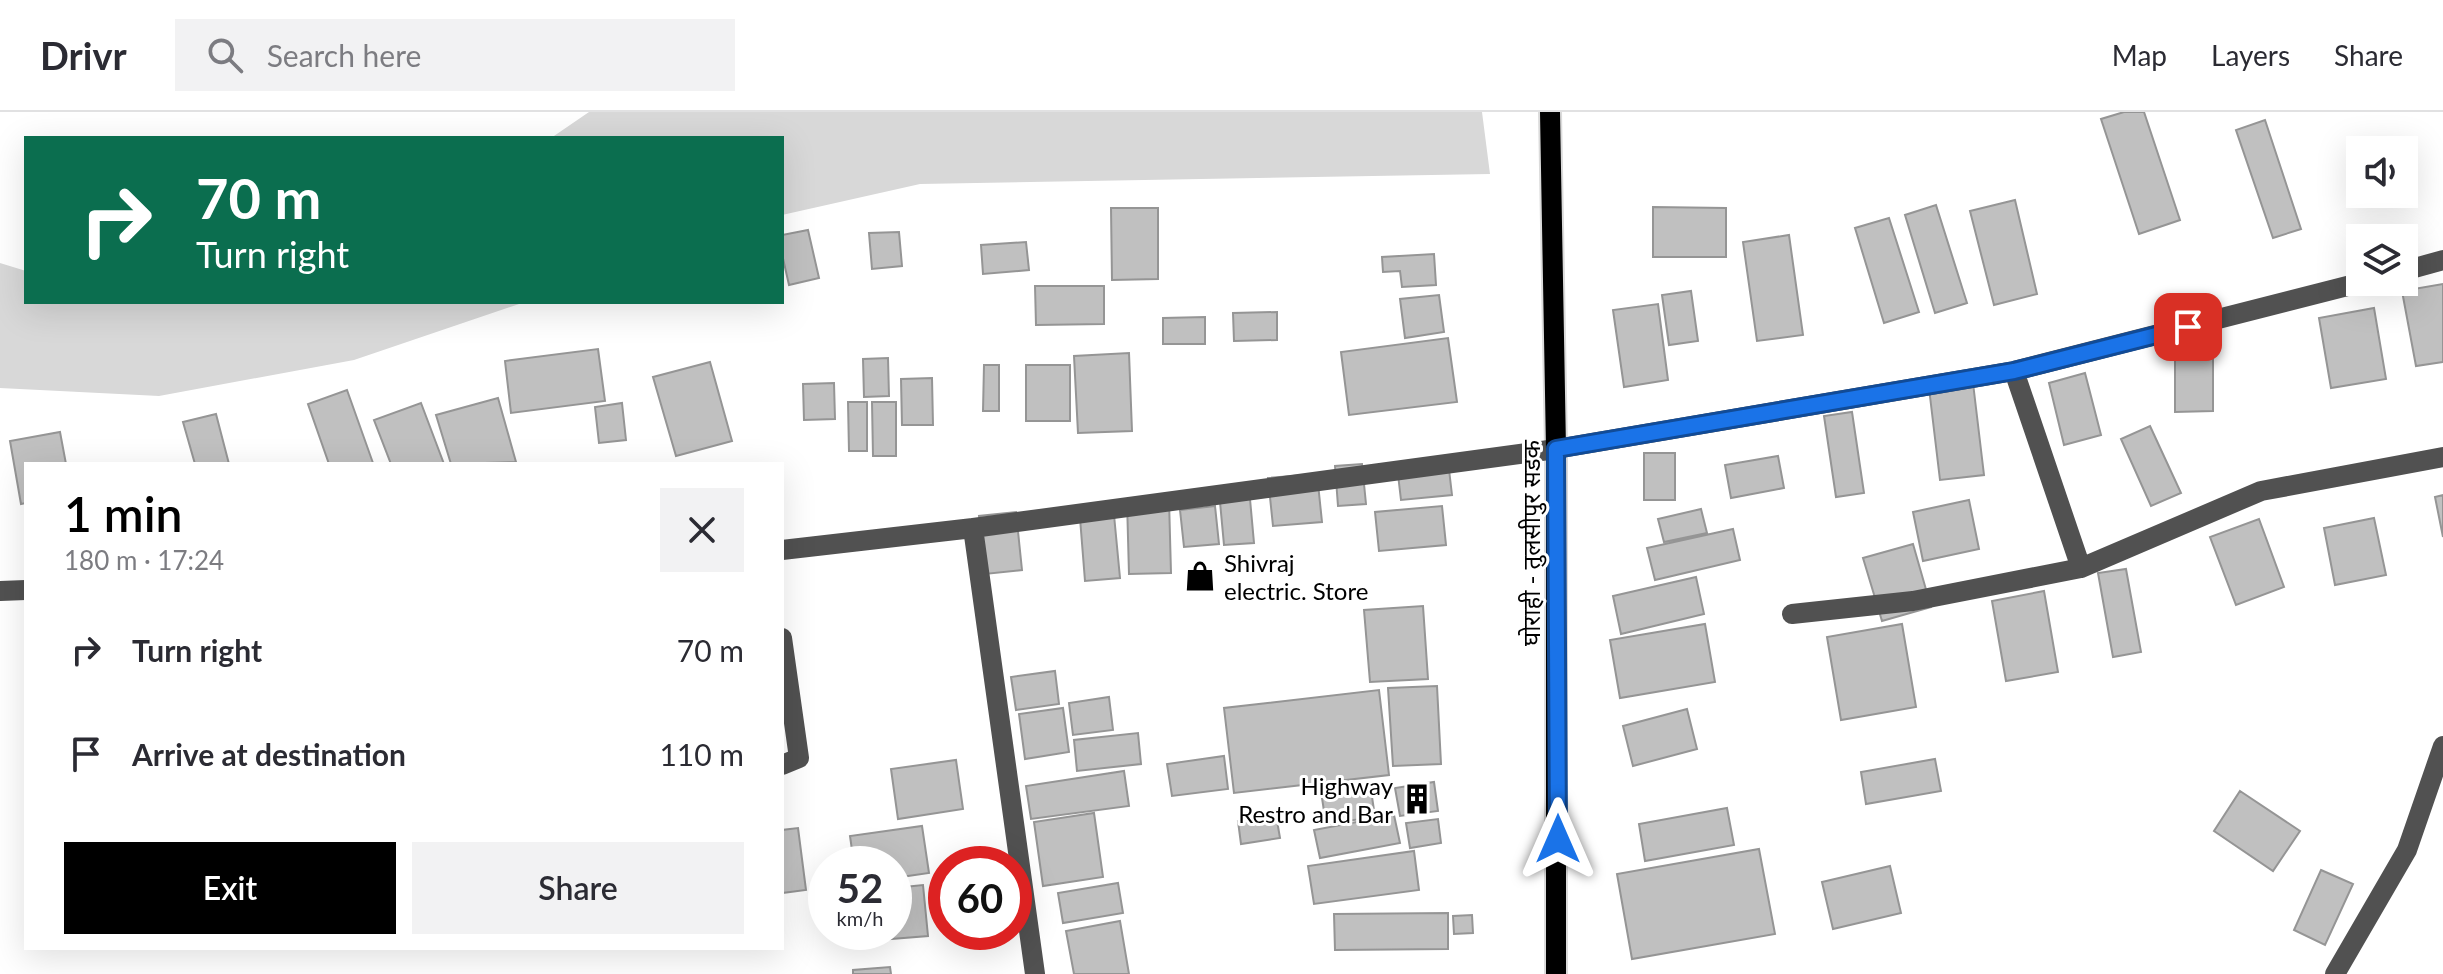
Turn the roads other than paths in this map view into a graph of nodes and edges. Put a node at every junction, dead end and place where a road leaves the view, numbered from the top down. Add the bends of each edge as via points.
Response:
1 (1550, 112) edge
2 (2443, 260) edge
3 (2418, 267) edge
4 (2346, 286) edge
5 (2014, 371) junction
6 (1556, 449) junction
7 (2443, 457) edge
8 (973, 528) junction
9 (784, 550) edge
10 (2081, 568) junction
11 (24, 590) edge
12 (0, 591) edge
13 (1792, 614) dead end
14 (784, 652) edge
15 (2443, 746) edge
16 (784, 764) edge
17 (1035, 974) edge
18 (1556, 974) edge
19 (2335, 974) edge

1 - 6 main road, घोराही - तुलसीपुर सडक
2 - 3 street
4 - 5 street
5 - 6 street
5 - 10 street
6 - 8 street
6 - 18 main road, घोराही - तुलसीपुर सडक
7 - 10 street via 2261,491
8 - 9 street
8 - 17 street
10 - 13 street via 1913,601
11 - 12 street
14 - 16 street via 799,758
15 - 19 street via 2407,850

